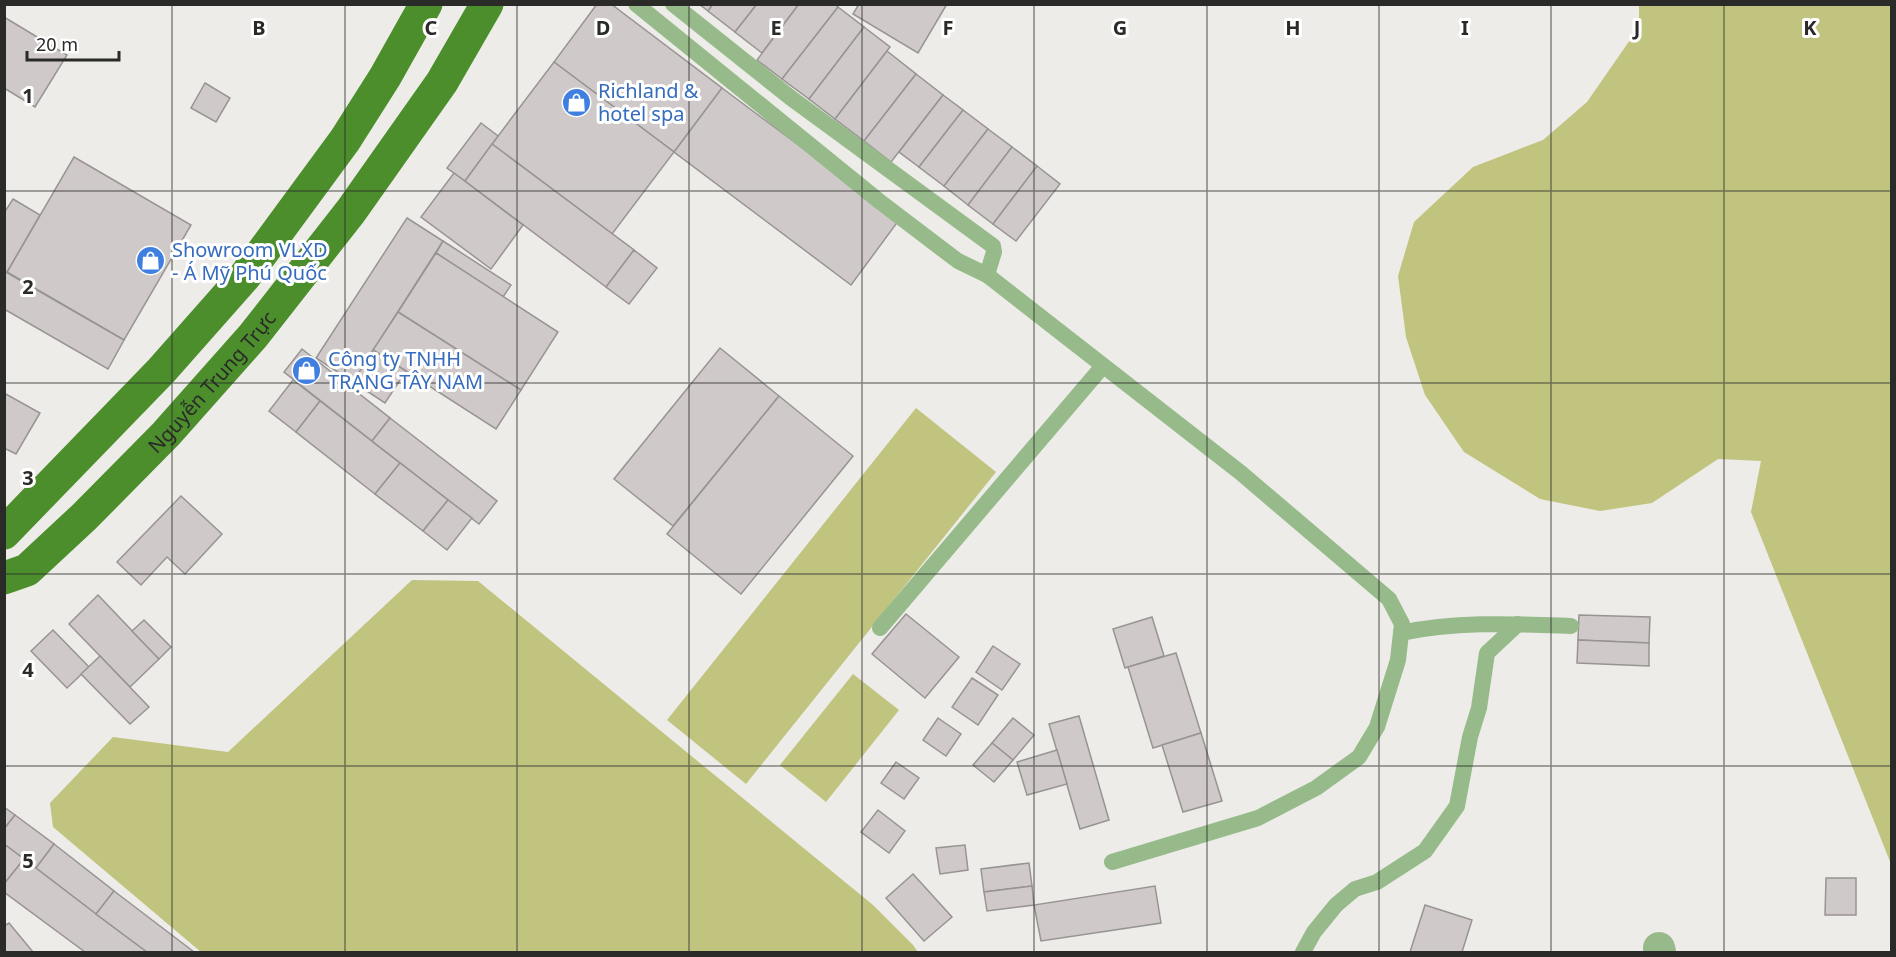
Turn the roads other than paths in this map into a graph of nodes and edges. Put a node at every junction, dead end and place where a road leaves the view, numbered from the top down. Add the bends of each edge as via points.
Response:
1 (426, 4) edge
2 (487, 4) edge
3 (636, 4) edge
4 (673, 4) edge
5 (987, 274) junction
6 (1103, 366) junction
7 (4, 533) edge
8 (4, 578) edge
9 (1518, 624) junction
10 (1571, 626) dead end
11 (880, 628) dead end
12 (1401, 633) junction
13 (1112, 862) dead end
14 (1303, 952) edge

1 - 7 main road via 345,140 245,276 161,370
2 - 8 main road, Nguyễn Trung Trực via 442,82 351,211 253,336 166,434 84,517 27,570
3 - 5 lane via 879,201 958,261
4 - 5 lane via 791,98 993,246
5 - 6 lane
6 - 11 lane
6 - 12 lane via 1241,473 1389,599 1402,624
9 - 10 lane
9 - 12 lane via 1425,628
9 - 14 lane via 1487,653 1479,708 1456,806 1425,851 1377,882 1355,889 1336,905
12 - 13 lane via 1398,660 1377,727 1359,757 1317,788 1258,818

